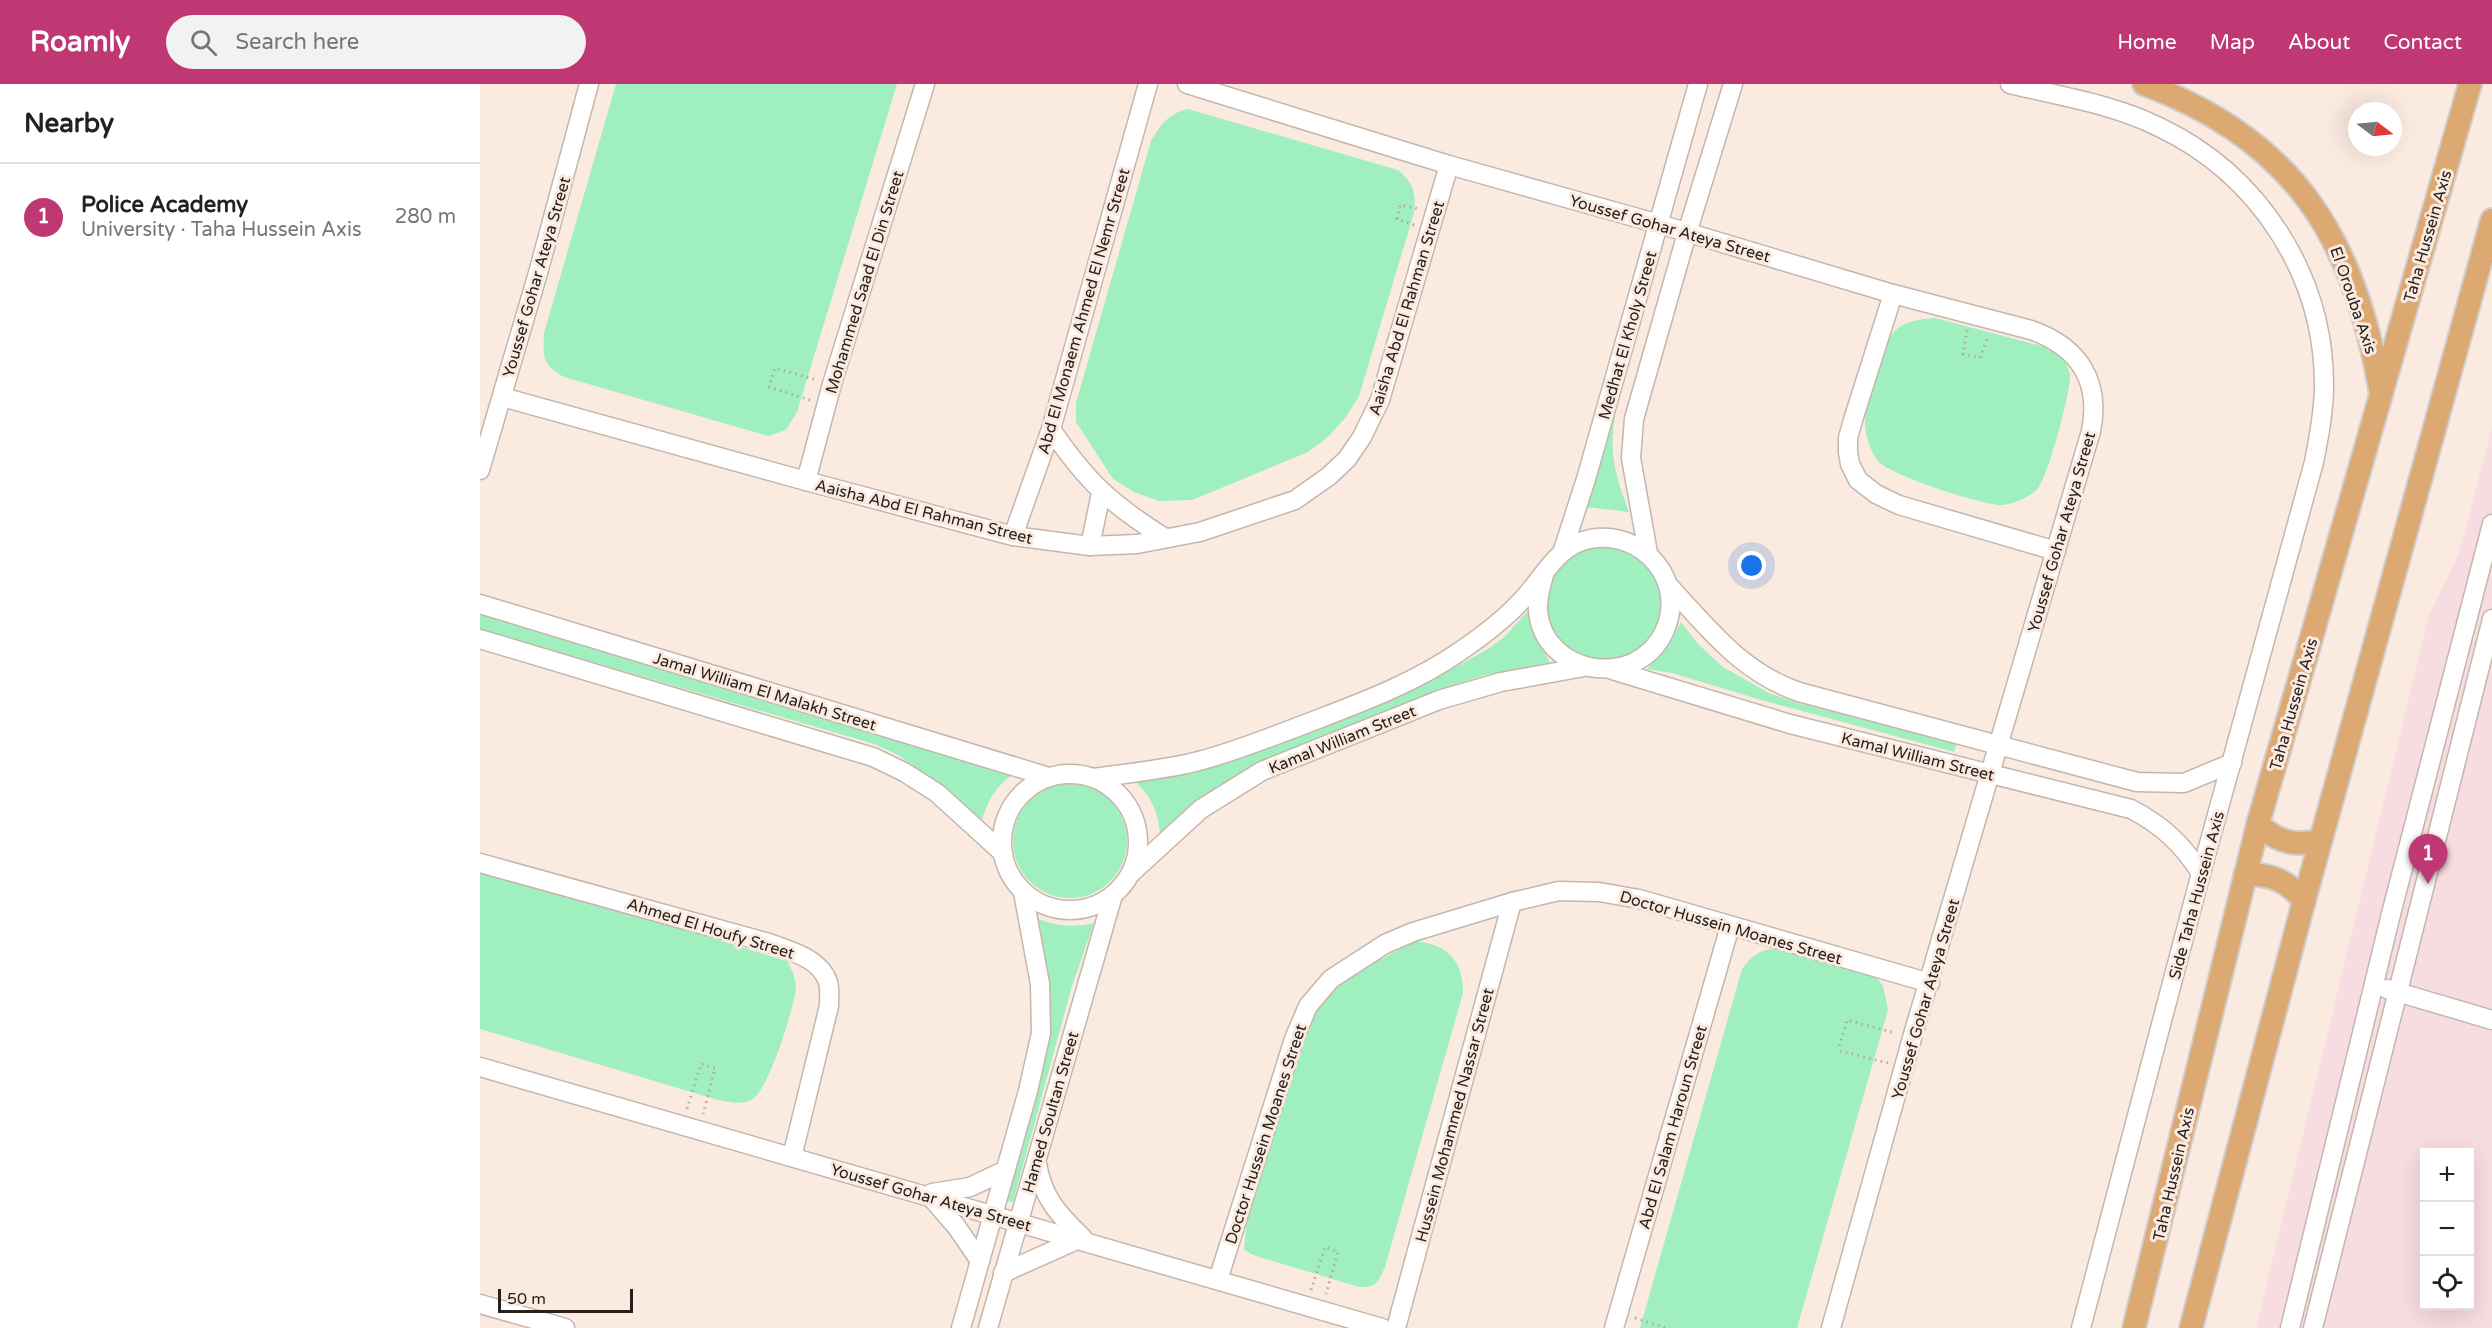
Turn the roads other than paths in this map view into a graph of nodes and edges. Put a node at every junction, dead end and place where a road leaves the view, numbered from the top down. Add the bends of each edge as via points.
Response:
1 (589, 84) edge
2 (925, 84) edge
3 (1148, 84) edge
4 (1187, 84) edge
5 (1698, 84) edge
6 (1733, 84) edge
7 (2010, 84) edge
8 (2144, 84) edge
9 (2470, 84) edge
10 (1449, 165) junction
11 (2492, 220) edge
12 (1659, 224) junction
13 (1687, 233) junction
14 (1893, 294) junction
15 (2382, 396) junction
16 (502, 397) junction
17 (1051, 429) junction
18 (480, 470) edge
19 (806, 481) junction
20 (1101, 493) junction
21 (2492, 524) edge
22 (1013, 536) junction
23 (1165, 538) junction
24 (1090, 546) junction
25 (1563, 550) junction
26 (2056, 551) junction
27 (1648, 553) junction
28 (1544, 575) junction
29 (1668, 585) junction
30 (480, 604) edge
31 (2492, 619) edge
32 (480, 639) edge
33 (1584, 667) junction
34 (1612, 670) junction
35 (2440, 728) junction
36 (2463, 734) junction
37 (1999, 746) junction
38 (2232, 763) junction
39 (1990, 774) junction
40 (1049, 777) junction
41 (1094, 778) junction
42 (2258, 824) junction
43 (2321, 840) junction
44 (1003, 853) junction
45 (480, 862) edge
46 (2201, 873) junction
47 (1130, 874) junction
48 (2245, 875) junction
49 (1023, 892) junction
50 (1113, 895) junction
51 (2304, 901) junction
52 (1512, 902) junction
53 (1730, 926) junction
54 (1930, 983) junction
55 (2375, 986) junction
56 (2398, 992) junction
57 (2492, 1020) edge
58 (480, 1067) edge
59 (792, 1156) junction
60 (1036, 1160) junction
61 (1006, 1170) junction
62 (926, 1195) junction
63 (994, 1214) junction
64 (1019, 1221) junction
65 (1082, 1240) junction
66 (980, 1261) junction
67 (1003, 1274) junction
68 (1218, 1280) junction
69 (480, 1304) edge
70 (1616, 1321) edge
71 (565, 1328) edge
72 (961, 1328) edge
73 (987, 1328) edge
74 (1382, 1328) edge
75 (1396, 1328) edge
76 (1831, 1328) edge
77 (2081, 1328) edge
78 (2134, 1328) edge
79 (2191, 1328) edge
80 (2290, 1328) edge
81 (2313, 1328) edge

1 - 16 street, Youssef Gohar Ateya Street
2 - 19 street, Mohammed Saad El Din Street
3 - 17 street, Abd El Monaem Ahmed El Nemr Street
4 - 10 street, Youssef Gohar Ateya Street
5 - 12 street, Medhat El Kholy Street
6 - 13 street, Medhat El Kholy Street
7 - 38 street, Side Taha Hussein Axis via 2119,112 2157,126 2226,169 2279,231 2299,267 2315,315 2324,386 2321,426
8 - 15 main road, El Orouba Axis via 2228,125 2272,159 2310,200 2346,265 2368,332
9 - 15 main road, Taha Hussein Axis
10 - 12 street, Youssef Gohar Ateya Street
10 - 23 street, Aaisha Abd El Rahman Street via 1380,400 1347,459 1295,500 1200,532
11 - 43 main road
12 - 13 street, Youssef Gohar Ateya Street
12 - 25 street, Medhat El Kholy Street
13 - 14 street, Youssef Gohar Ateya Street
13 - 27 street, Medhat El Kholy Street via 1639,397 1631,439
14 - 26 street, Youssef Gohar Ateya Street via 2040,333 2063,345 2085,371 2094,403 2091,431
14 - 26 street via 1848,438 1850,464 1858,480 1899,505
15 - 42 main road, Taha Hussein Axis
16 - 18 street, Youssef Gohar Ateya Street
16 - 19 street, Aaisha Abd El Rahman Street
17 - 20 street
17 - 22 street, Abd El Monaem Ahmed El Nemr Street
19 - 22 street, Aaisha Abd El Rahman Street
20 - 23 street
20 - 24 street
21 - 35 street
22 - 24 street, Aaisha Abd El Rahman Street
23 - 24 street, Aaisha Abd El Rahman Street
25 - 27 street via 1588,539 1610,537 1630,542
25 - 28 street
26 - 37 street, Youssef Gohar Ateya Street
27 - 29 street
28 - 33 street via 1538,612 1543,630 1553,646
28 - 41 street, Kamal William Street via 1494,626 1458,653 1396,687 1198,761
29 - 34 street via 1670,609 1664,633 1655,647 1643,658
29 - 37 street, Kamal William Street via 1721,642 1774,684
30 - 40 street, Jamal William El Malakh Street
31 - 36 street
32 - 44 street, Jamal William El Malakh Street via 873,757 937,793
33 - 34 street
33 - 47 street, Kamal William Street via 1501,682 1439,700 1262,771 1201,809
34 - 39 street, Kamal William Street via 1790,724
35 - 36 street
35 - 55 street
36 - 56 street
37 - 38 street, Kamal William Street via 2114,777 2160,784 2184,783
37 - 39 street, Youssef Gohar Ateya Street
38 - 46 street, Side Taha Hussein Axis
39 - 46 street, Kamal William Street via 2131,809 2154,820 2174,837
39 - 54 street, Youssef Gohar Ateya Street
40 - 41 street via 1072,774
40 - 44 street via 1028,788 1012,806 1003,829
41 - 47 street via 1118,793 1134,817 1138,846
42 - 43 main road via 2268,833 2294,844
42 - 48 main road, Taha Hussein Axis
43 - 51 main road
44 - 49 street via 1010,874
45 - 59 street, Ahmed El Houfy Street via 769,943 802,955 818,967 828,982 830,1006
46 - 77 street, Side Taha Hussein Axis
47 - 50 street
48 - 51 main road via 2272,876 2295,890
48 - 78 main road, Taha Hussein Axis
49 - 50 street via 1039,903 1077,910
49 - 61 street, Hamed Soultan Street via 1040,984 1041,1033
50 - 60 street, Hamed Soultan Street
51 - 79 main road
52 - 53 street, Doctor Hussein Moanes Street via 1559,891 1599,892 1639,899
52 - 68 street, Doctor Hussein Moanes Street via 1385,944 1331,979 1308,1006 1274,1099
52 - 75 street, Hussein Mohammed Nassar Street
53 - 54 street, Doctor Hussein Moanes Street
53 - 70 street, Abd El Salam Haroun Street
54 - 76 street, Youssef Gohar Ateya Street
55 - 56 street
55 - 80 street
56 - 57 street
56 - 81 street
58 - 59 street, Youssef Gohar Ateya Street
59 - 62 street, Youssef Gohar Ateya Street
60 - 64 street, Hamed Soultan Street
60 - 65 street via 1040,1183 1052,1206
61 - 62 street via 970,1187
61 - 63 street, Hamed Soultan Street
62 - 63 street, Youssef Gohar Ateya Street
62 - 66 street via 956,1226
63 - 64 street, Youssef Gohar Ateya Street
63 - 66 street, Hamed Soultan Street
64 - 65 street, Youssef Gohar Ateya Street
64 - 67 street, Hamed Soultan Street
65 - 67 street
65 - 68 street, Youssef Gohar Ateya Street
66 - 72 street, Hamed Soultan Street
67 - 73 street, Hamed Soultan Street
68 - 74 street, Youssef Gohar Ateya Street
69 - 71 street

